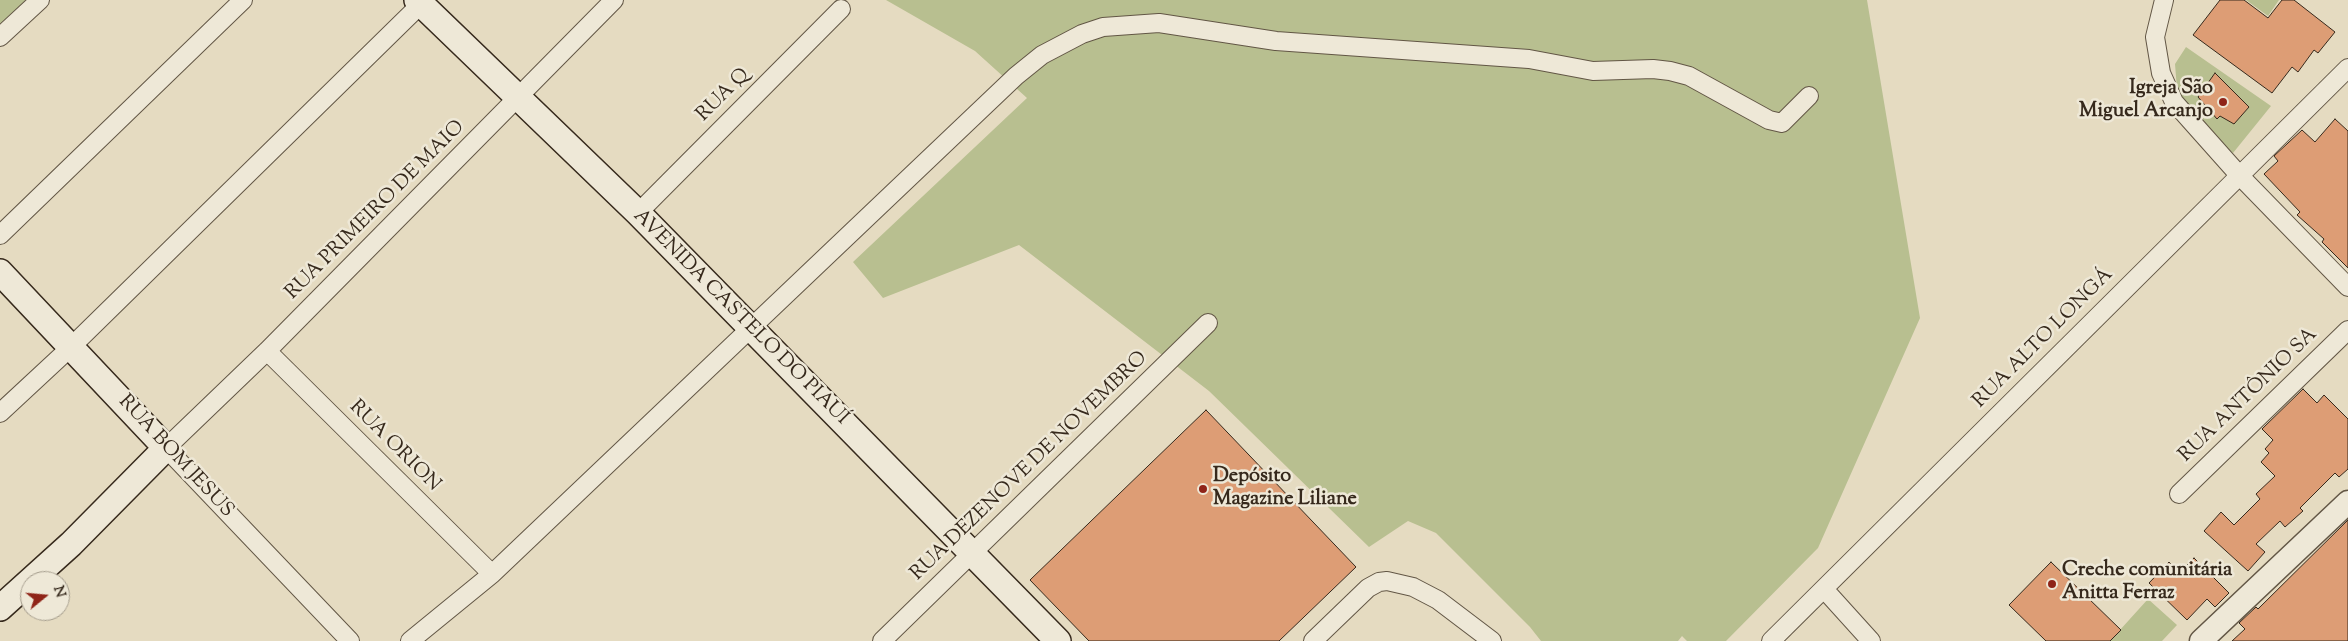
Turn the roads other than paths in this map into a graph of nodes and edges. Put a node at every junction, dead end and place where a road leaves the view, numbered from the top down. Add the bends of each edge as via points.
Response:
1 (40, 0) edge
2 (243, 0) edge
3 (614, 0) edge
4 (2164, 0) edge
5 (419, 2) edge
6 (841, 9) dead end
7 (0, 37) edge
8 (2348, 68) edge
9 (1809, 96) dead end
10 (518, 98) junction
11 (2239, 175) junction
12 (638, 213) junction
13 (0, 235) edge
14 (0, 272) edge
15 (2348, 287) edge
16 (1208, 323) dead end
17 (752, 329) junction
18 (2348, 330) edge
19 (71, 347) junction
20 (267, 351) junction
21 (0, 413) edge
22 (166, 448) junction
23 (2179, 494) dead end
24 (2348, 502) edge
25 (972, 554) junction
26 (492, 574) junction
27 (1824, 589) junction
28 (0, 608) edge
29 (350, 641) edge
30 (410, 641) edge
31 (882, 641) edge
32 (1058, 641) edge
33 (1313, 641) edge
34 (1492, 641) edge
35 (1771, 641) edge
36 (1870, 641) edge
37 (2201, 641) edge

1 - 7 street
2 - 13 street
3 - 10 street, RUA PRIMEIRO DE MAIO
4 - 11 street via 2155,37 2164,80 2174,102
5 - 10 main road, AVENIDA CASTELO DO PIAUÍ
5 - 19 street
6 - 12 street, RUA Q
8 - 11 street, RUA ALTO LONGÁ
9 - 17 street via 1782,123 1769,120 1689,76 1670,71 1593,71 1529,59 1276,41 1159,23 1103,27 1053,49 1016,76
10 - 12 main road, AVENIDA CASTELO DO PIAUÍ
10 - 20 street, RUA PRIMEIRO DE MAIO
11 - 15 street
11 - 27 street, RUA ALTO LONGÁ
12 - 17 main road, AVENIDA CASTELO DO PIAUÍ
14 - 19 main road, RUA BOM JESUS
16 - 25 street, RUA DEZENOVE DE NOVEMBRO
17 - 25 main road, AVENIDA CASTELO DO PIAUÍ
17 - 26 street
18 - 23 street, RUA ANTÔNIO SA
19 - 21 street
19 - 22 main road, RUA BOM JESUS
20 - 22 street, RUA PRIMEIRO DE MAIO
20 - 26 street, RUA ORION
22 - 28 main road via 71,544
22 - 29 street, RUA BOM JESUS
24 - 37 street
25 - 31 street, RUA DEZENOVE DE NOVEMBRO
25 - 32 main road, AVENIDA CASTELO DO PIAUÍ
26 - 30 street
27 - 35 street, RUA ALTO LONGÁ
27 - 36 street
33 - 34 street via 1368,588 1387,581 1413,587 1438,600

